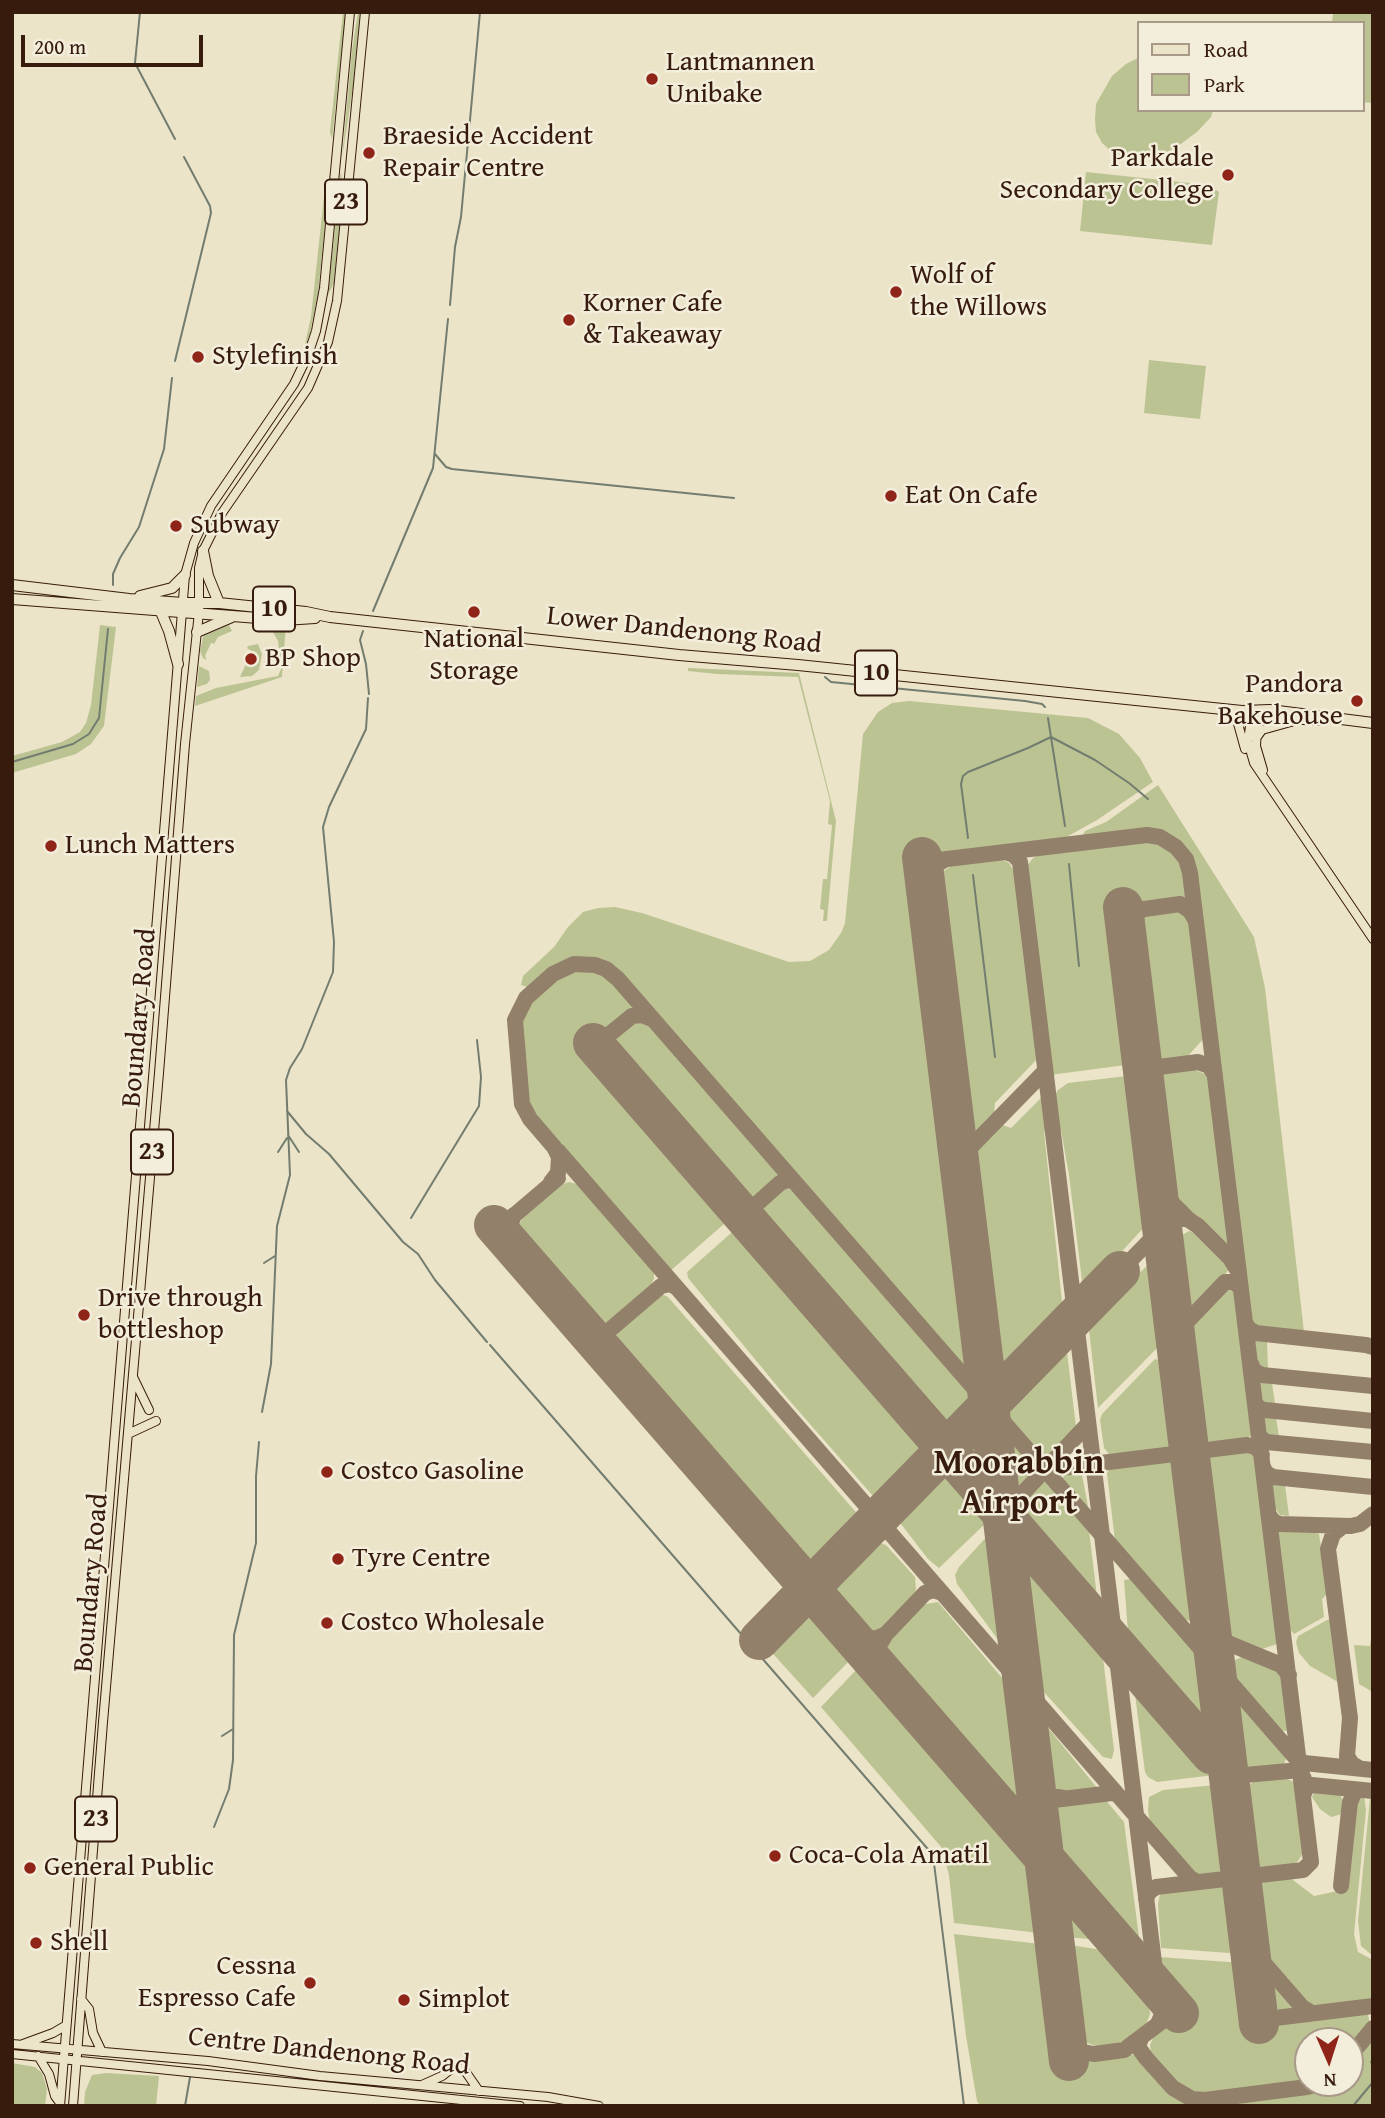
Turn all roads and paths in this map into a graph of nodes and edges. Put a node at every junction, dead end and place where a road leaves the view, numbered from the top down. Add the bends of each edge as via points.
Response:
1 (350, 12) edge
2 (365, 12) edge
3 (203, 551) junction
4 (185, 575) junction
5 (12, 584) edge
6 (129, 598) junction
7 (12, 599) edge
8 (219, 603) junction
9 (198, 607) junction
10 (183, 608) junction
11 (161, 612) junction
12 (236, 616) junction
13 (330, 617) junction
14 (197, 632) junction
15 (178, 664) junction
16 (1226, 709) junction
17 (1252, 712) junction
18 (1298, 720) junction
19 (1342, 720) junction
20 (1373, 723) edge
21 (1257, 738) junction
22 (1254, 763) junction
23 (1268, 783) junction
24 (1373, 939) edge
25 (133, 1377) junction
26 (149, 1410) dead end
27 (156, 1422) dead end
28 (128, 1433) junction
29 (88, 1914) junction
30 (73, 1931) junction
31 (81, 1999) junction
32 (65, 2026) junction
33 (17, 2044) edge
34 (42, 2047) junction
35 (64, 2049) junction
36 (78, 2050) junction
37 (102, 2052) junction
38 (12, 2053) edge
39 (40, 2056) junction
40 (63, 2059) junction
41 (77, 2060) junction
42 (463, 2068) dead end
43 (451, 2069) dead end
44 (422, 2085) junction
45 (479, 2091) junction
46 (60, 2105) edge
47 (73, 2106) edge
48 (520, 2106) edge
49 (599, 2106) edge

1 - 4 main road, Boundary Road / 23 via 316,331 294,384 211,506
2 - 3 main road, Boundary Road / 23 via 339,279 328,342 307,388 228,504
3 - 8 highway
3 - 9 main road, Boundary Road / 23
4 - 6 highway via 172,588
4 - 10 main road, Boundary Road / 23
5 - 6 highway, Lower Dandenong Road / 10
6 - 10 highway, Lower Dandenong Road / 10
7 - 11 highway, Lower Dandenong Road / 10
8 - 9 highway, Lower Dandenong Road / 10
8 - 13 highway, Lower Dandenong Road / 10
9 - 10 highway, Lower Dandenong Road / 10
9 - 12 highway, Lower Dandenong Road / 10
9 - 14 main road, Boundary Road / 23
10 - 11 highway, Lower Dandenong Road / 10
10 - 15 main road, Boundary Road / 23
11 - 15 highway
12 - 13 highway, Lower Dandenong Road / 10 via 284,621
12 - 14 highway
13 - 16 highway, Lower Dandenong Road / 10
14 - 25 main road, Boundary Road / 23
15 - 30 main road, Boundary Road / 23
16 - 17 highway, Lower Dandenong Road / 10
16 - 22 main road via 1237,720
17 - 18 highway, Lower Dandenong Road / 10
17 - 19 highway, Lower Dandenong Road / 10 via 1303,713
17 - 21 main road
17 - 22 main road via 1248,743
18 - 19 highway, Lower Dandenong Road / 10
18 - 21 main road via 1262,730
19 - 20 highway, Lower Dandenong Road / 10
21 - 23 main road via 1257,753
22 - 23 main road
23 - 24 main road
25 - 26 main road
25 - 28 main road, Boundary Road / 23
27 - 28 main road
28 - 29 main road, Boundary Road / 23
29 - 30 main road
29 - 31 main road, Boundary Road / 23
30 - 32 main road, Boundary Road / 23
31 - 36 main road, Boundary Road / 23
31 - 37 main road via 89,2009
32 - 33 main road
32 - 35 main road, Boundary Road / 23
33 - 34 main road, Centre Dandenong Road
34 - 35 main road, Centre Dandenong Road
34 - 39 main road
35 - 36 main road, Centre Dandenong Road
35 - 40 main road, Boundary Road / 23
36 - 37 main road, Centre Dandenong Road
36 - 41 main road, Boundary Road / 23
37 - 44 main road, Centre Dandenong Road
38 - 39 main road, Centre Dandenong Road
39 - 40 main road, Centre Dandenong Road
39 - 46 main road
40 - 41 main road, Centre Dandenong Road
40 - 46 main road, Boundary Road / 23
41 - 47 main road, Boundary Road / 23
41 - 48 main road, Centre Dandenong Road
42 - 45 main road
43 - 44 main road
44 - 45 main road, Centre Dandenong Road
45 - 49 main road, Centre Dandenong Road

